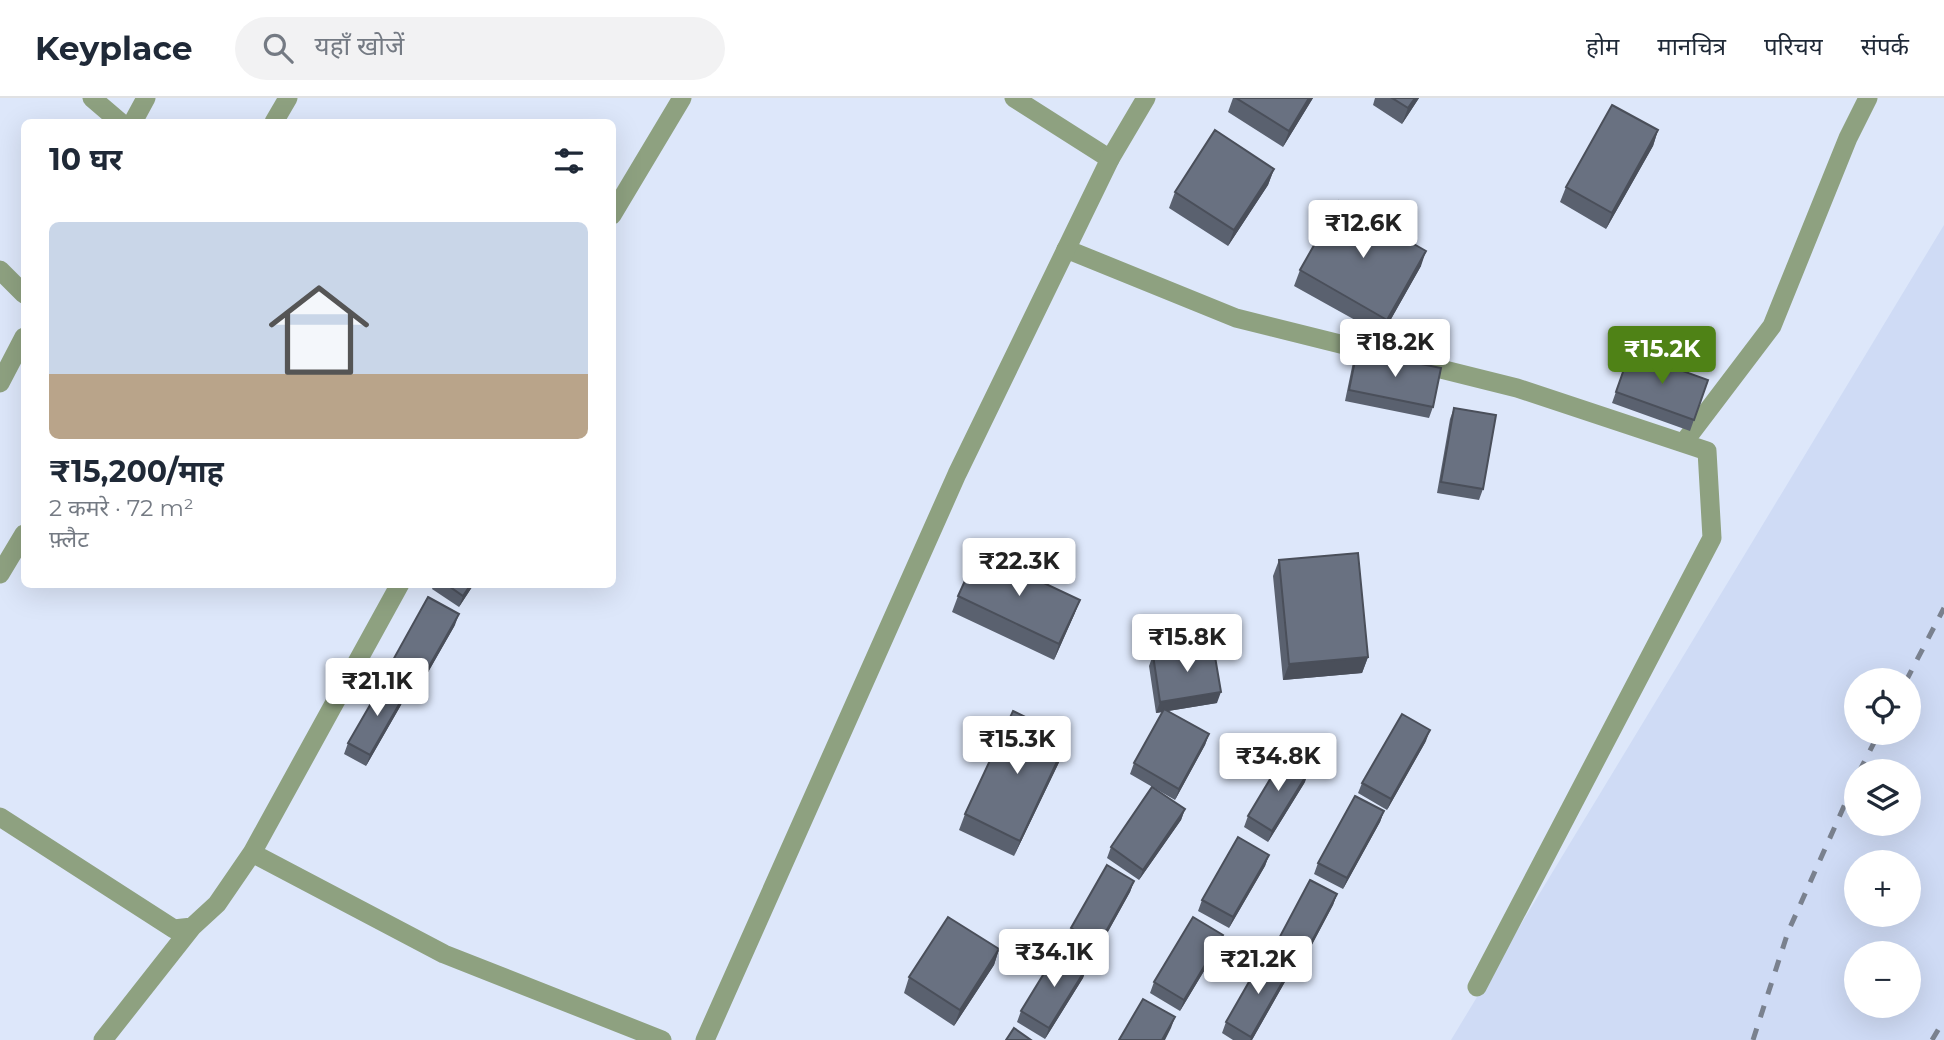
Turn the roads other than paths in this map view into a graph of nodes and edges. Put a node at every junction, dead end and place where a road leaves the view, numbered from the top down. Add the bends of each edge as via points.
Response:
1 (92, 98) edge
2 (146, 98) edge
3 (288, 98) edge
4 (682, 98) edge
5 (1014, 98) edge
6 (1146, 98) edge
7 (1868, 98) edge
8 (116, 119) edge
9 (135, 119) edge
10 (276, 119) edge
11 (1110, 159) junction
12 (616, 208) edge
13 (1066, 249) junction
14 (0, 270) edge
15 (21, 292) edge
16 (21, 343) edge
17 (0, 383) edge
18 (1684, 442) junction
19 (21, 539) edge
20 (0, 574) edge
21 (398, 588) edge
22 (0, 817) edge
23 (252, 853) junction
24 (192, 927) junction
25 (1476, 986) dead end
26 (103, 1040) edge
27 (662, 1040) edge
28 (705, 1040) edge

1 - 8 street
2 - 9 street
3 - 10 street
4 - 12 street
5 - 11 street
6 - 11 street
7 - 18 street via 1772,326
11 - 13 street
13 - 18 street via 1236,318 1517,388
13 - 28 street via 957,474
14 - 15 street
16 - 17 street
18 - 25 street via 1707,451 1712,538
19 - 20 street
21 - 23 street
22 - 24 street via 174,929
23 - 24 street via 217,904
23 - 27 street via 444,954
24 - 26 street

